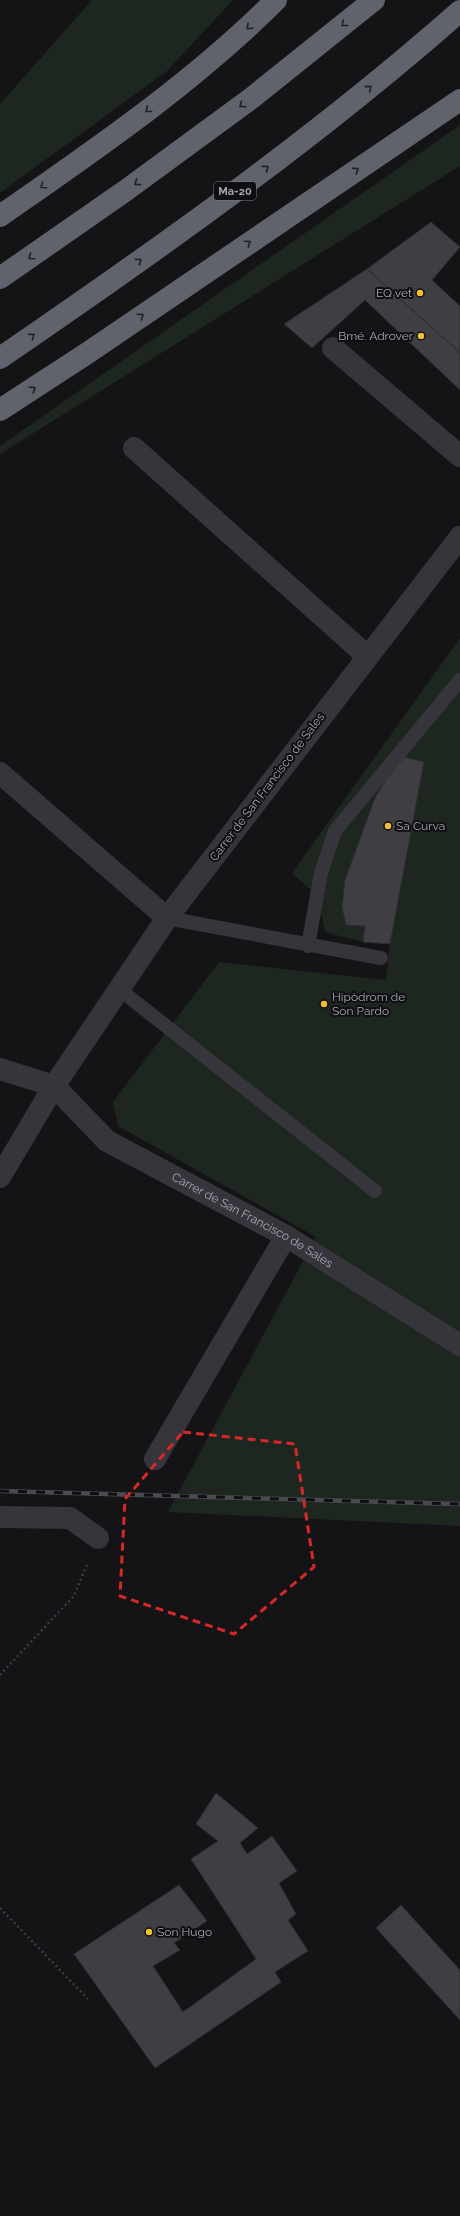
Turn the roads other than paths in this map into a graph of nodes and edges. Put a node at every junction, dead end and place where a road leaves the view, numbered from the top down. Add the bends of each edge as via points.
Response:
1 (276, 0) edge
2 (374, 0) edge
3 (460, 11) edge
4 (460, 100) edge
5 (0, 216) edge
6 (0, 278) edge
7 (333, 348) dead end
8 (0, 358) edge
9 (0, 410) edge
10 (134, 448) dead end
11 (460, 456) edge
12 (460, 537) edge
13 (366, 656) junction
14 (460, 680) edge
15 (0, 773) edge
16 (167, 918) junction
17 (308, 946) junction
18 (381, 958) dead end
19 (119, 989) junction
20 (0, 1069) edge
21 (54, 1086) junction
22 (0, 1177) edge
23 (375, 1191) dead end
24 (286, 1236) junction
25 (460, 1345) edge
26 (154, 1459) dead end
27 (0, 1517) edge
28 (98, 1538) road end

1 -> 5 highway via 200,70 117,134
2 -> 6 highway via 253,97
8 -> 3 highway, Ma-20 via 229,196 358,97
9 -> 4 highway
7 - 11 street
10 - 13 street
12 - 13 street, Carrer de San Francisco de Sales
13 - 16 street, Carrer de San Francisco de Sales
14 - 17 lane via 335,831 321,873
15 - 16 street
16 - 17 lane
16 - 19 street, Carrer de San Francisco de Sales
17 - 18 lane
19 - 21 street, Carrer de San Francisco de Sales
19 - 23 lane
20 - 21 street, Carrer de San Francisco de Sales
21 - 22 street
21 - 24 street, Carrer de San Francisco de Sales via 107,1141
24 - 25 street, Carrer de San Francisco de Sales
24 - 26 street
27 - 28 street via 70,1518

